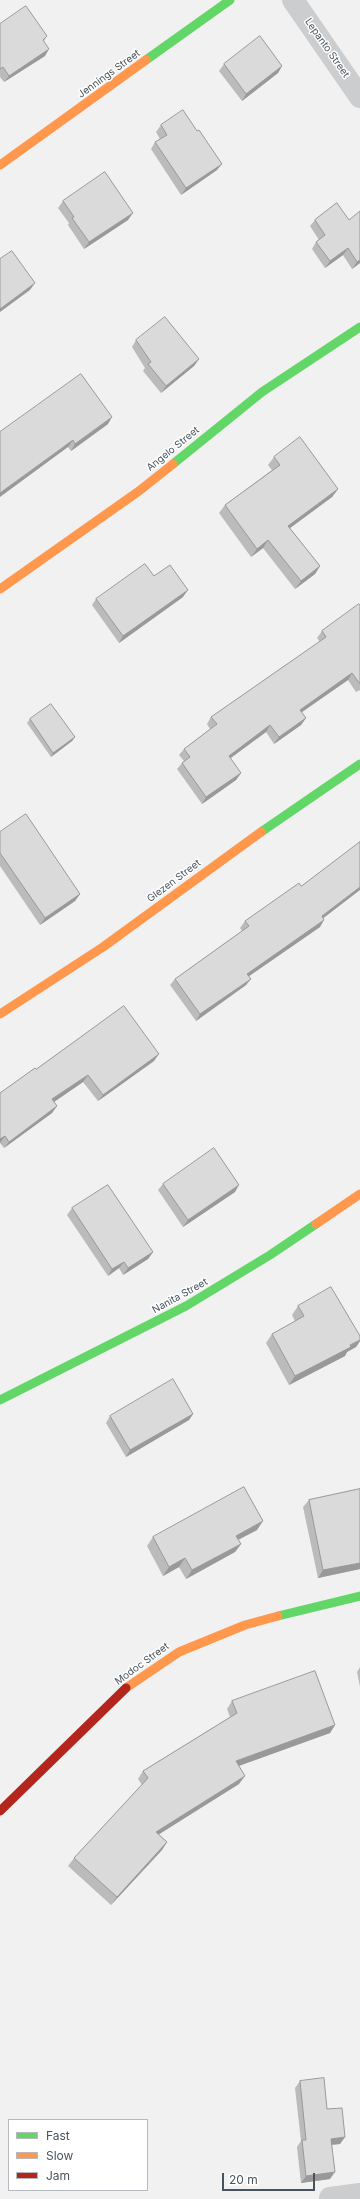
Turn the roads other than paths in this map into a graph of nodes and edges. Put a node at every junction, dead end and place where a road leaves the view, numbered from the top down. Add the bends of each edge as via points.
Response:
1 (230, 0) edge
2 (293, 0) edge
3 (360, 97) edge
4 (0, 166) edge
5 (360, 327) edge
6 (0, 589) edge
7 (360, 764) edge
8 (0, 1014) edge
9 (360, 1194) edge
10 (0, 1400) edge
11 (360, 1596) edge
12 (0, 1811) edge
13 (360, 2194) edge
14 (330, 2198) dead end

1 - 4 street, Jennings Street
2 - 3 street, Lepanto Street
5 - 6 street, Angelo Street via 262,392 133,495
7 - 8 street, Glezen Street via 232,852 102,947
9 - 10 street, Nanita Street via 186,1306
11 - 12 street, Modoc Street via 245,1625 179,1652 129,1685
13 - 14 street

